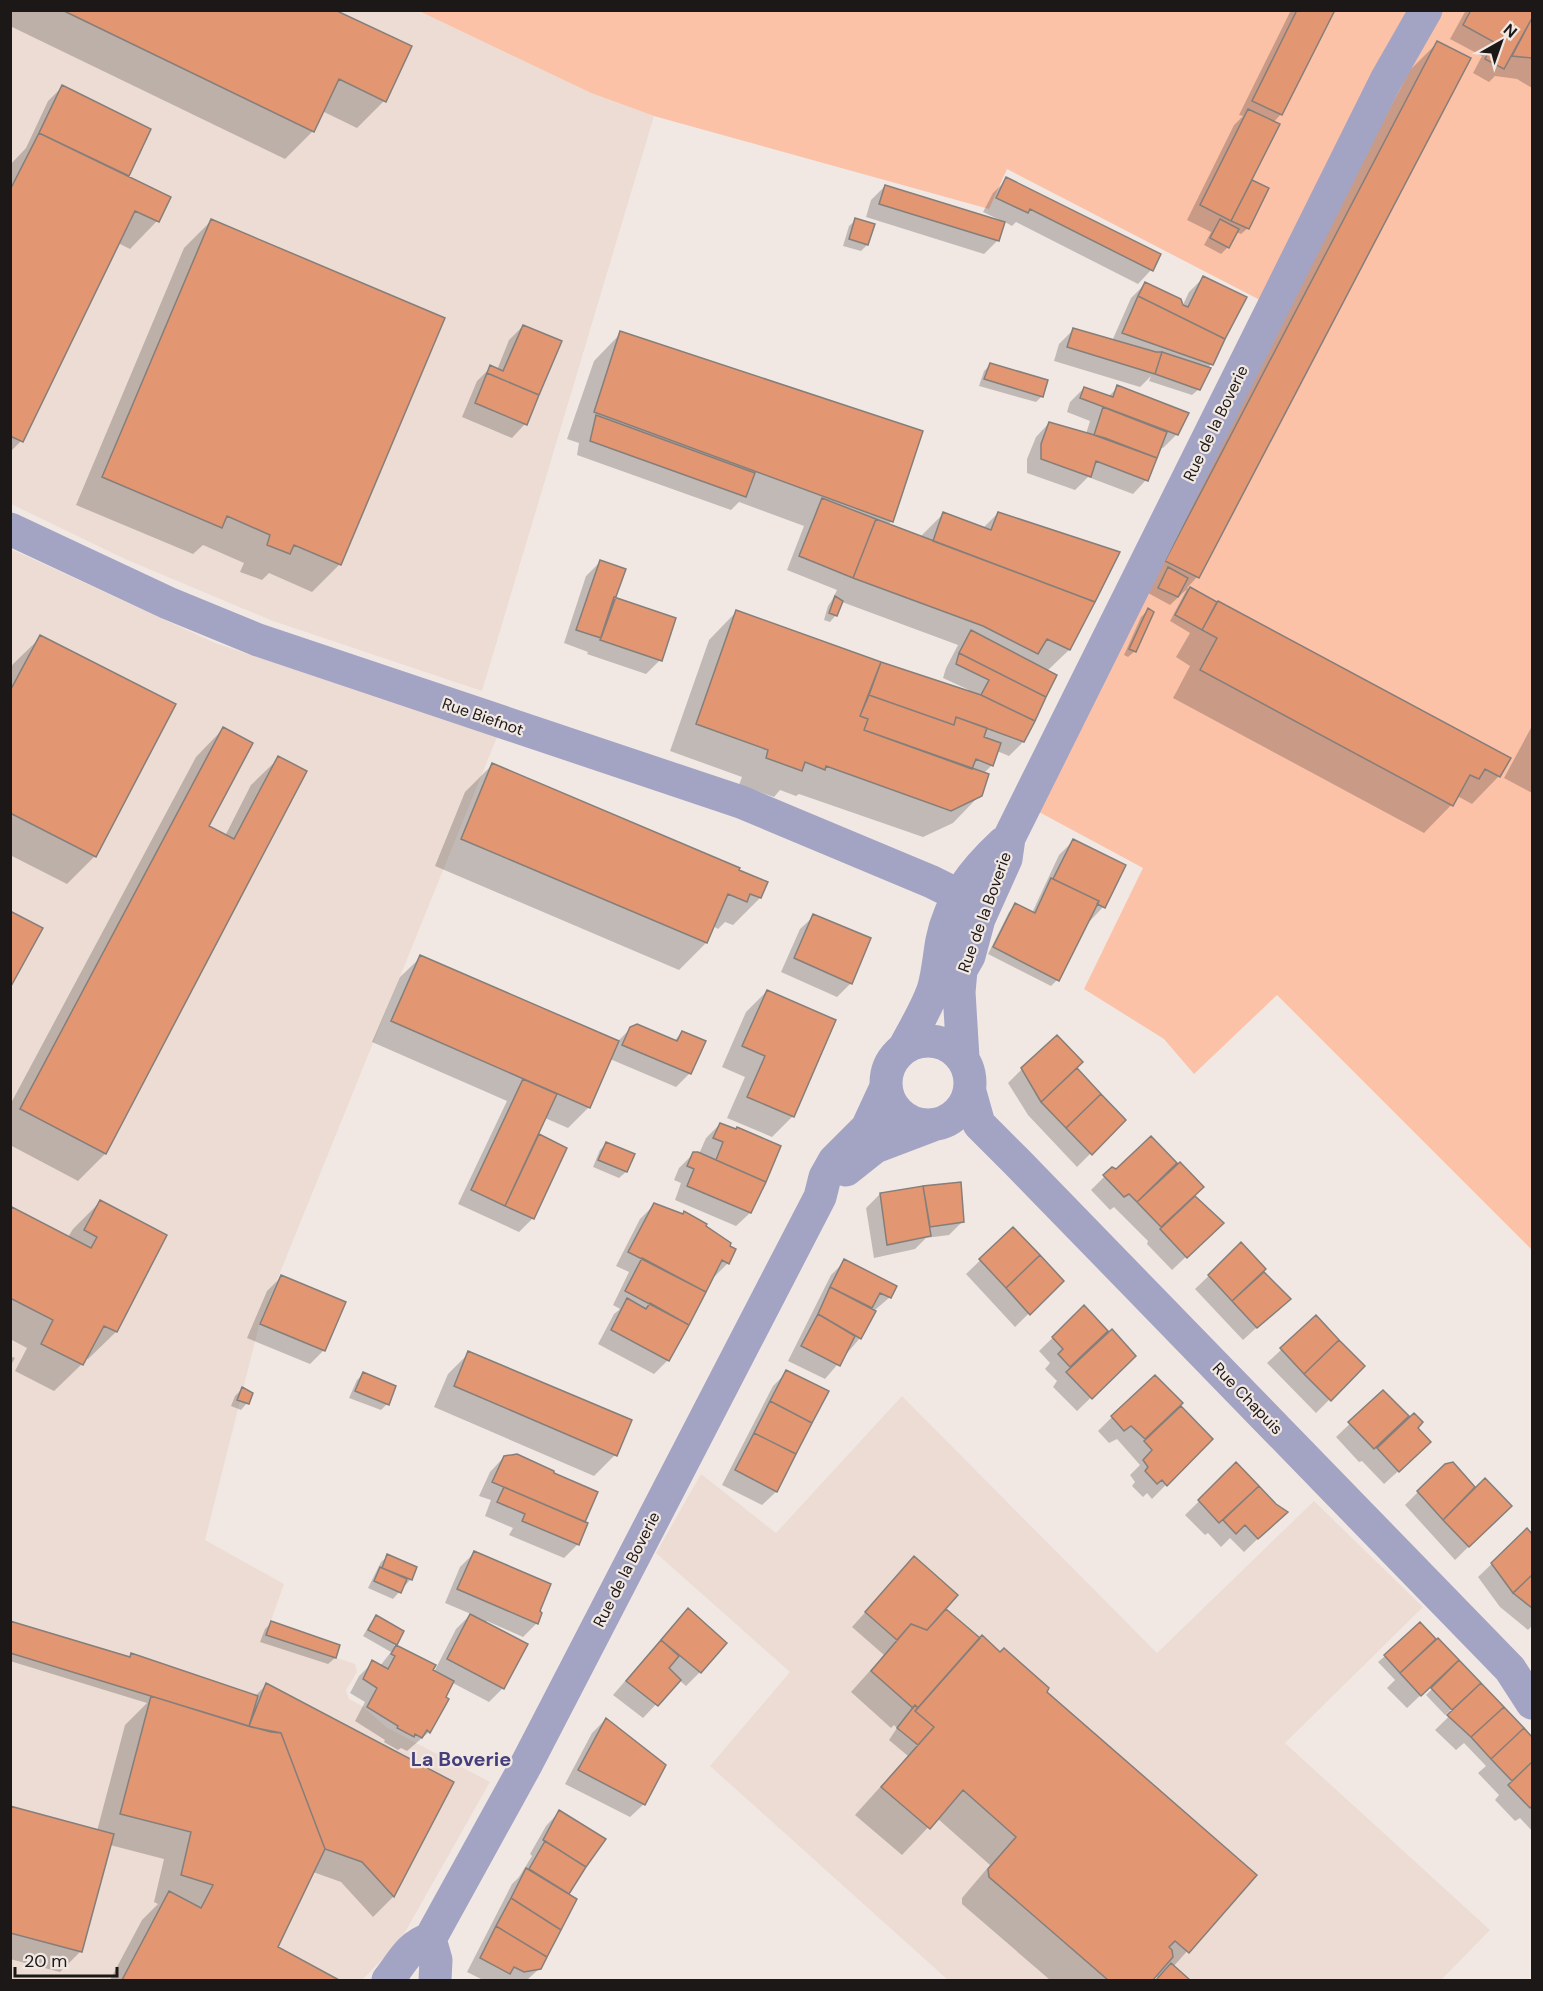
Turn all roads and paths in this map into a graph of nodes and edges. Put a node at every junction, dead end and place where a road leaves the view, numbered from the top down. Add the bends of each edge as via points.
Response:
1 (1426, 10) edge
2 (10, 529) edge
3 (1009, 838) junction
4 (958, 895) junction
5 (961, 970) junction
6 (904, 1048) junction
7 (963, 1058) junction
8 (886, 1087) junction
9 (970, 1092) junction
10 (933, 1125) junction
11 (820, 1197) junction
12 (1533, 1703) edge
13 (430, 1939) junction
14 (388, 1980) edge
15 (435, 1980) edge

1 - 3 street, Rue de la Boverie via 1386,80
2 - 4 street, Rue Biefnot via 258,640 741,802
3 - 4 street, Rue de la Boverie via 979,867
3 - 5 street, Rue de la Boverie via 1006,859
4 - 5 street via 964,918 956,952
4 - 6 street, Rue de la Boverie via 942,938 933,988
5 - 7 street, Rue de la Boverie
6 - 7 street via 920,1041 939,1041
6 - 8 street via 893,1059
7 - 9 street via 969,1069
8 - 10 street via 890,1100 907,1120
8 - 11 street, Rue de la Boverie via 867,1128 834,1161
9 - 10 street via 957,1114
9 - 12 street, Rue Chapuis via 979,1124 989,1135 1510,1669
10 - 11 street, Rue de la Boverie via 875,1147
11 - 13 street, Rue de la Boverie via 527,1762
13 - 14 street, Rue de la Boverie via 410,1950
13 - 15 street via 436,1960

